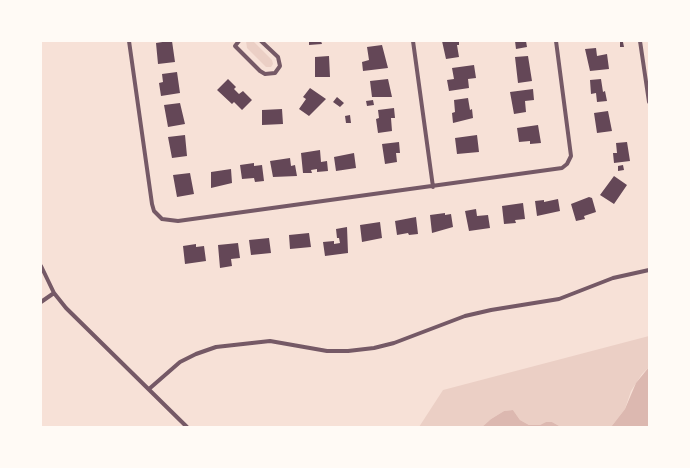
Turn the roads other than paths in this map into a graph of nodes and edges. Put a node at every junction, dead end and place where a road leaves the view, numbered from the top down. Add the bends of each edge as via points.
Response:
1 (129, 41) edge
2 (239, 41) edge
3 (261, 41) edge
4 (413, 41) edge
5 (556, 41) edge
6 (640, 41) edge
7 (649, 102) edge
8 (433, 187) junction
9 (41, 266) edge
10 (649, 270) edge
11 (54, 293) junction
12 (41, 302) edge
13 (148, 389) junction
14 (187, 427) edge

1 - 8 street via 152,204 154,211 162,219 178,221
2 - 3 street via 235,46 260,71 265,74 275,73 280,66 278,57
4 - 8 street
5 - 8 street via 571,150 567,164 556,169
6 - 7 street
9 - 11 street
10 - 13 street via 618,276 559,299 465,316 394,343 365,350 327,350 270,341 216,347 196,354 171,368
11 - 12 street
11 - 13 street
13 - 14 street

